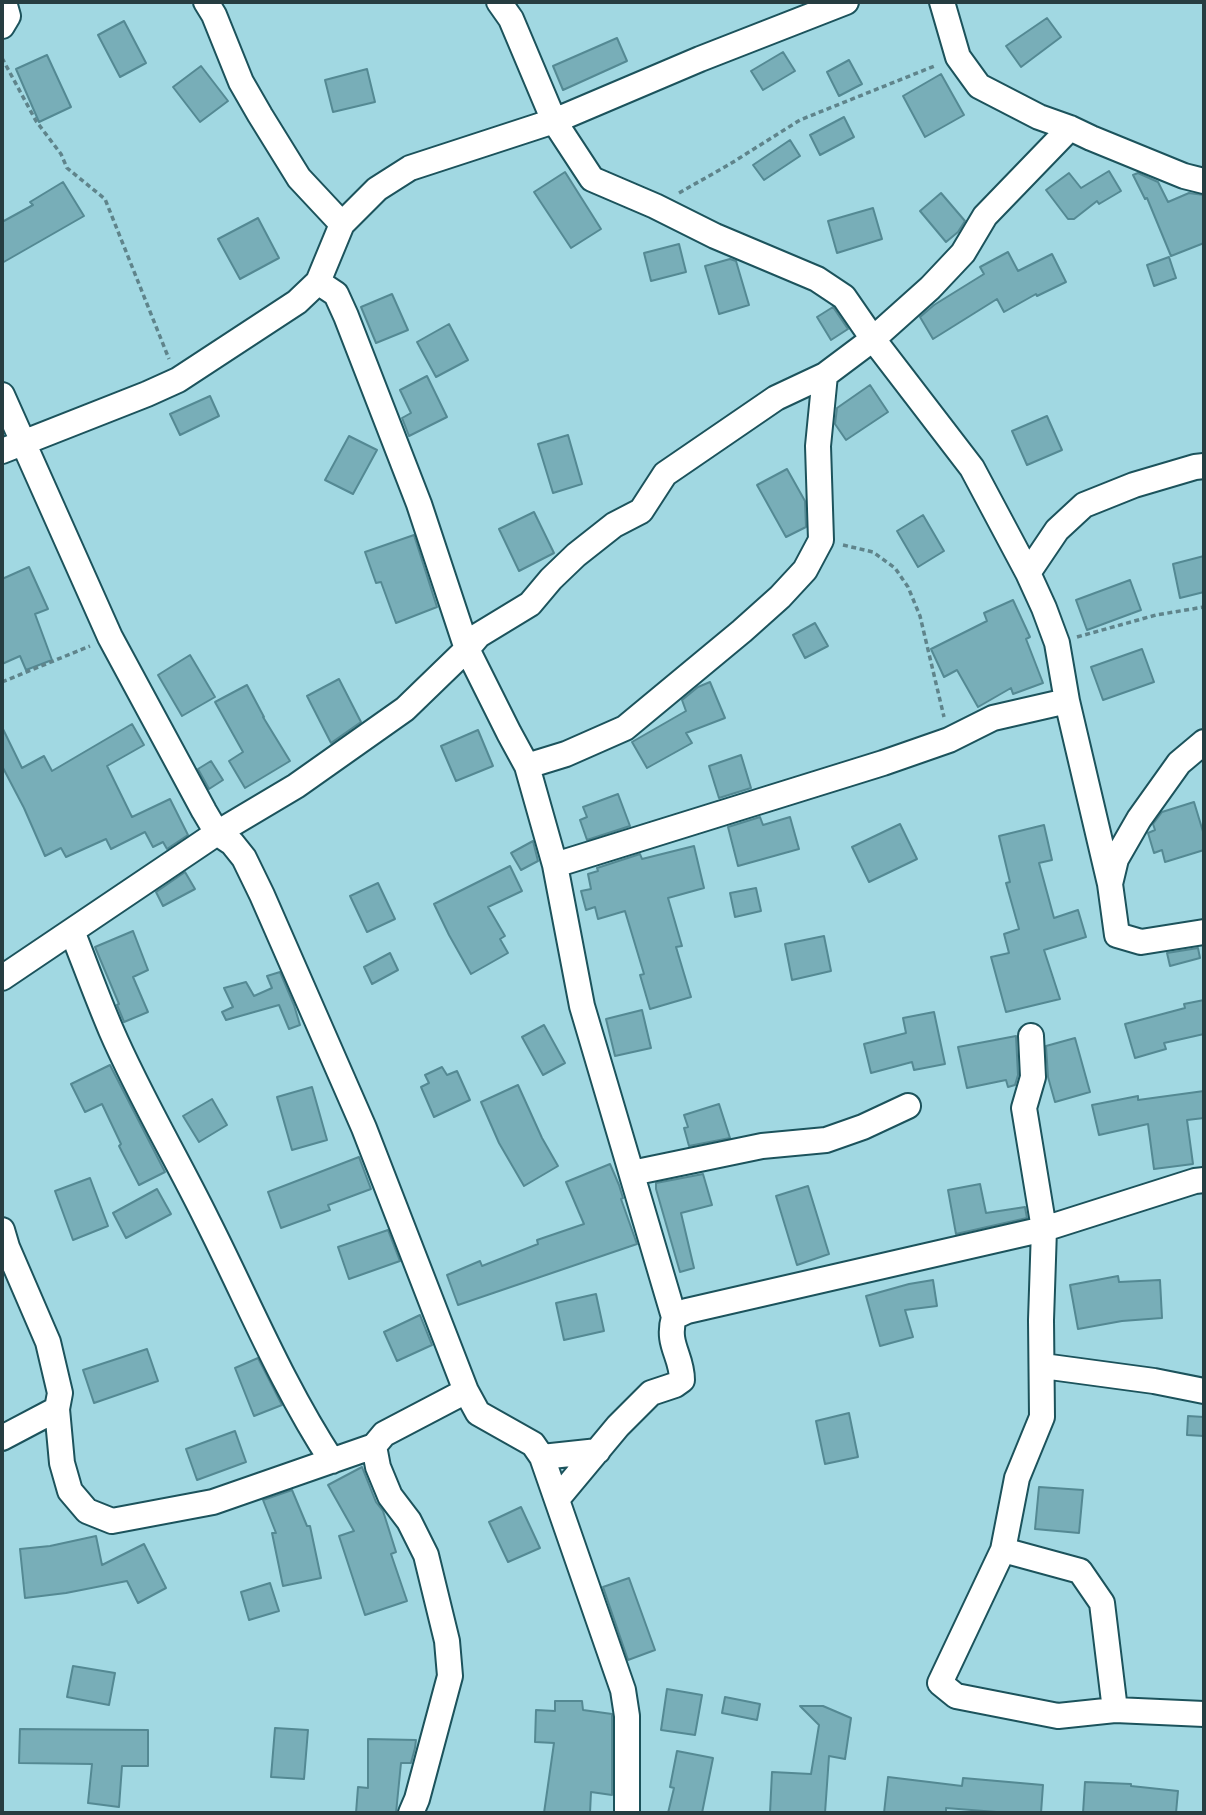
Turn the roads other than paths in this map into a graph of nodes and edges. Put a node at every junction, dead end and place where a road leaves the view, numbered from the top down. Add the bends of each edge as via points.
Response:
1 (4, 2) edge
2 (206, 2) edge
3 (499, 2) edge
4 (846, 2) edge
5 (942, 2) edge
6 (2, 26) edge
7 (554, 121) junction
8 (1070, 128) junction
9 (1204, 181) edge
10 (342, 224) junction
11 (318, 282) junction
12 (873, 339) junction
13 (825, 374) junction
14 (2, 395) edge
15 (12, 448) edge
16 (1204, 466) edge
17 (1028, 573) junction
18 (467, 649) junction
19 (1067, 701) junction
20 (1204, 742) edge
21 (527, 765) junction
22 (217, 833) junction
23 (555, 865) junction
24 (1110, 884) junction
25 (72, 931) junction
26 (1204, 932) edge
27 (2, 978) edge
28 (1031, 1036) dead end
29 (908, 1106) dead end
30 (632, 1173) junction
31 (1204, 1180) edge
32 (1044, 1229) junction
33 (2, 1230) edge
34 (674, 1317) junction
35 (1042, 1366) junction
36 (466, 1391) junction
37 (1204, 1391) edge
38 (57, 1409) junction
39 (2, 1438) edge
40 (373, 1446) junction
41 (598, 1451) junction
42 (542, 1457) junction
43 (332, 1461) junction
44 (558, 1498) junction
45 (1003, 1550) junction
46 (1115, 1710) junction
47 (1204, 1714) edge
48 (411, 1813) edge
49 (627, 1813) edge

1 - 6 street via 8,16
2 - 10 street via 260,115 299,178
3 - 7 street via 511,19
4 - 7 street
5 - 8 street via 958,57 979,86
7 - 10 street via 410,168 377,189
7 - 12 street via 592,178 817,279 844,297
8 - 9 street
8 - 12 street via 985,216 963,253
10 - 11 street
11 - 15 street via 297,302 178,380
11 - 18 street via 336,295 346,316 419,504
12 - 13 street
12 - 17 street via 972,468
13 - 18 street via 776,398 665,474 641,511 614,525 576,555 530,604 479,635
13 - 21 street via 818,446 821,540 805,570 742,631 625,728
14 - 15 street
15 - 22 street
16 - 17 street via 1134,485 1084,505 1057,530
17 - 19 street via 1057,643
18 - 21 street
18 - 22 street via 405,709 296,786
19 - 23 street via 993,718 949,740 870,767
19 - 24 street
20 - 24 street via 1179,763 1139,819 1116,859
21 - 23 street
22 - 25 street
22 - 36 street via 244,858 262,895 364,1128
23 - 30 street via 582,1006
24 - 26 street via 1117,935 1141,942
25 - 27 street
25 - 43 street via 138,1086 267,1346
28 - 32 street via 1033,1077 1024,1108
29 - 30 street via 826,1140 762,1146
30 - 34 street
31 - 32 street
32 - 34 street
32 - 35 street
33 - 38 street via 47,1342 60,1393
34 - 41 street via 671,1342 682,1380 651,1393
35 - 37 street
35 - 45 street via 1042,1417 1017,1478
36 - 40 street via 384,1434
36 - 42 street via 478,1413 533,1444
38 - 39 street
38 - 43 street via 62,1463 70,1491 87,1511 112,1521 213,1503
40 - 43 street
40 - 48 street via 390,1496 426,1555 447,1641 450,1676
41 - 42 street
41 - 44 street
42 - 44 street
44 - 49 street via 623,1689
45 - 46 street via 1080,1571 1102,1603
45 - 46 street via 940,1683 956,1696 1058,1716
46 - 47 street

